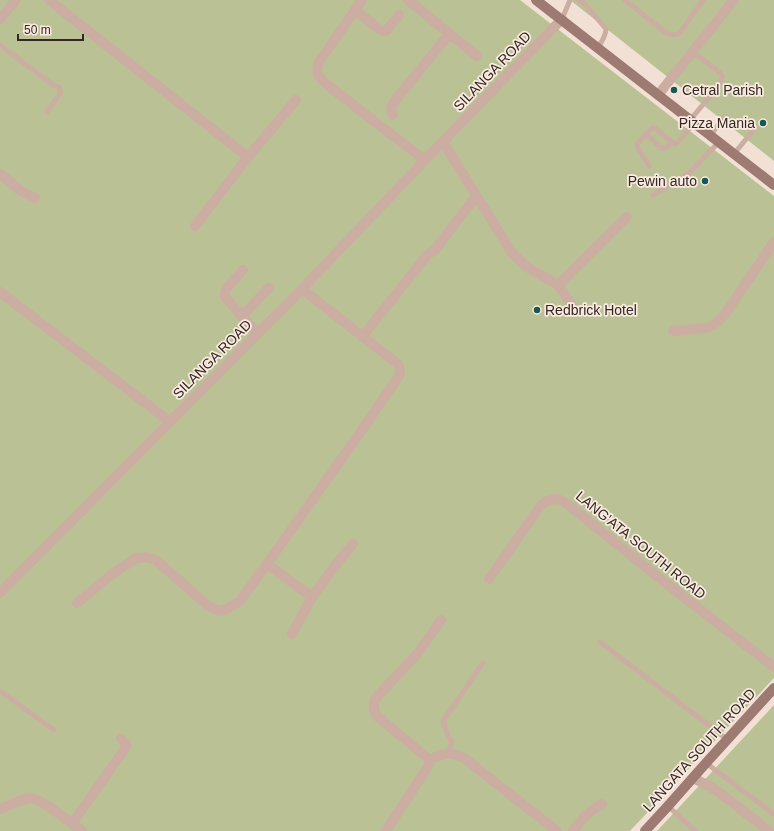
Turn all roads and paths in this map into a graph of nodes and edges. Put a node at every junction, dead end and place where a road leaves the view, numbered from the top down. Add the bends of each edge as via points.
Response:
1 (16, 0) edge
2 (49, 0) edge
3 (362, 0) edge
4 (408, 0) edge
5 (536, 0) edge
6 (570, 0) edge
7 (578, 0) edge
8 (625, 0) edge
9 (703, 0) edge
10 (734, 0) edge
11 (355, 10) junction
12 (399, 15) dead end
13 (0, 19) edge
14 (562, 19) junction
15 (449, 34) junction
16 (0, 45) edge
17 (598, 48) junction
18 (694, 52) junction
19 (477, 56) dead end
20 (658, 95) junction
21 (296, 100) dead end
22 (47, 112) dead end
23 (393, 114) dead end
24 (724, 117) dead end
25 (692, 121) junction
26 (755, 128) dead end
27 (646, 134) junction
28 (710, 136) junction
29 (442, 142) junction
30 (672, 142) junction
31 (719, 142) junction
32 (734, 154) junction
33 (248, 157) junction
34 (425, 160) junction
35 (649, 166) dead end
36 (0, 174) edge
37 (774, 185) edge
38 (653, 195) dead end
39 (476, 196) junction
40 (35, 198) dead end
41 (627, 217) dead end
42 (195, 226) dead end
43 (774, 242) edge
44 (243, 270) dead end
45 (558, 285) junction
46 (269, 288) dead end
47 (302, 289) junction
48 (0, 292) edge
49 (576, 311) dead end
50 (242, 316) junction
51 (672, 331) dead end
52 (257, 333) junction
53 (362, 336) junction
54 (169, 422) junction
55 (353, 544) dead end
56 (267, 564) junction
57 (489, 579) dead end
58 (0, 593) edge
59 (312, 597) junction
60 (77, 603) dead end
61 (441, 620) dead end
62 (292, 634) dead end
63 (600, 642) dead end
64 (483, 663) dead end
65 (774, 667) edge
66 (774, 688) edge
67 (0, 691) edge
68 (54, 730) dead end
69 (121, 739) dead end
70 (728, 740) junction
71 (448, 753) junction
72 (430, 760) junction
73 (706, 763) junction
74 (693, 778) junction
75 (602, 804) dead end
76 (668, 806) junction
77 (0, 809) edge
78 (774, 814) edge
79 (72, 824) junction
80 (82, 831) edge
81 (386, 831) edge
82 (557, 831) edge
83 (573, 831) edge
84 (645, 831) edge
85 (695, 831) edge
86 (769, 831) edge

1 - 13 street
2 - 33 street
3 - 11 street
4 - 15 street
5 - 14 main road
6 - 14 lane
7 - 17 lane via 584,3 606,29 604,39
8 - 9 lane via 666,33 676,35
10 - 18 street
11 - 12 street via 384,31
11 - 34 street via 319,62 318,75
14 - 17 main road
14 - 29 street, SILANGA ROAD
15 - 19 street
15 - 23 street via 391,106
16 - 22 lane via 59,87 60,94
17 - 20 main road
18 - 20 street
18 - 25 lane via 719,72 722,79
20 - 25 main road
21 - 33 street
24 - 28 lane
25 - 28 main road
25 - 30 lane via 679,142
26 - 32 lane
27 - 30 lane via 654,128
27 - 30 lane via 661,148 666,148
27 - 35 lane via 637,144
28 - 31 main road
29 - 34 street, SILANGA ROAD
29 - 39 street
31 - 32 main road
31 - 38 lane via 689,173
32 - 37 main road
33 - 42 street
34 - 47 street, SILANGA ROAD
36 - 40 street via 21,191
39 - 45 street via 512,253 527,267
39 - 53 street via 435,250 428,254
41 - 45 street
43 - 51 street via 725,314 716,323 707,328
44 - 50 street via 224,294
45 - 49 street
46 - 50 street
47 - 52 street, SILANGA ROAD
47 - 53 street
48 - 54 street
50 - 52 street
52 - 54 street, SILANGA ROAD
53 - 56 street via 399,365 399,376
54 - 58 street, SILANGA ROAD
55 - 59 street
56 - 59 street
56 - 60 street via 240,601 228,609 219,611 207,605 156,560 147,557 136,558
57 - 65 street, LANG'ATA SOUTH ROAD via 541,506 549,499 558,499
59 - 62 street
61 - 72 street via 418,653 373,705 378,717
63 - 70 lane
64 - 71 lane via 443,721 452,741
66 - 70 main road, LANGATA SOUTH ROAD
67 - 68 lane
69 - 79 street via 126,743 126,747
70 - 73 main road, LANGATA SOUTH ROAD
71 - 72 street
71 - 82 street via 464,758
72 - 81 street
73 - 74 main road, LANGATA SOUTH ROAD
73 - 78 lane
74 - 76 main road, LANGATA SOUTH ROAD
74 - 86 street via 720,793
75 - 83 street via 587,814
76 - 84 main road, LANGATA SOUTH ROAD
76 - 85 lane
77 - 79 street via 28,798 36,799
79 - 80 street

